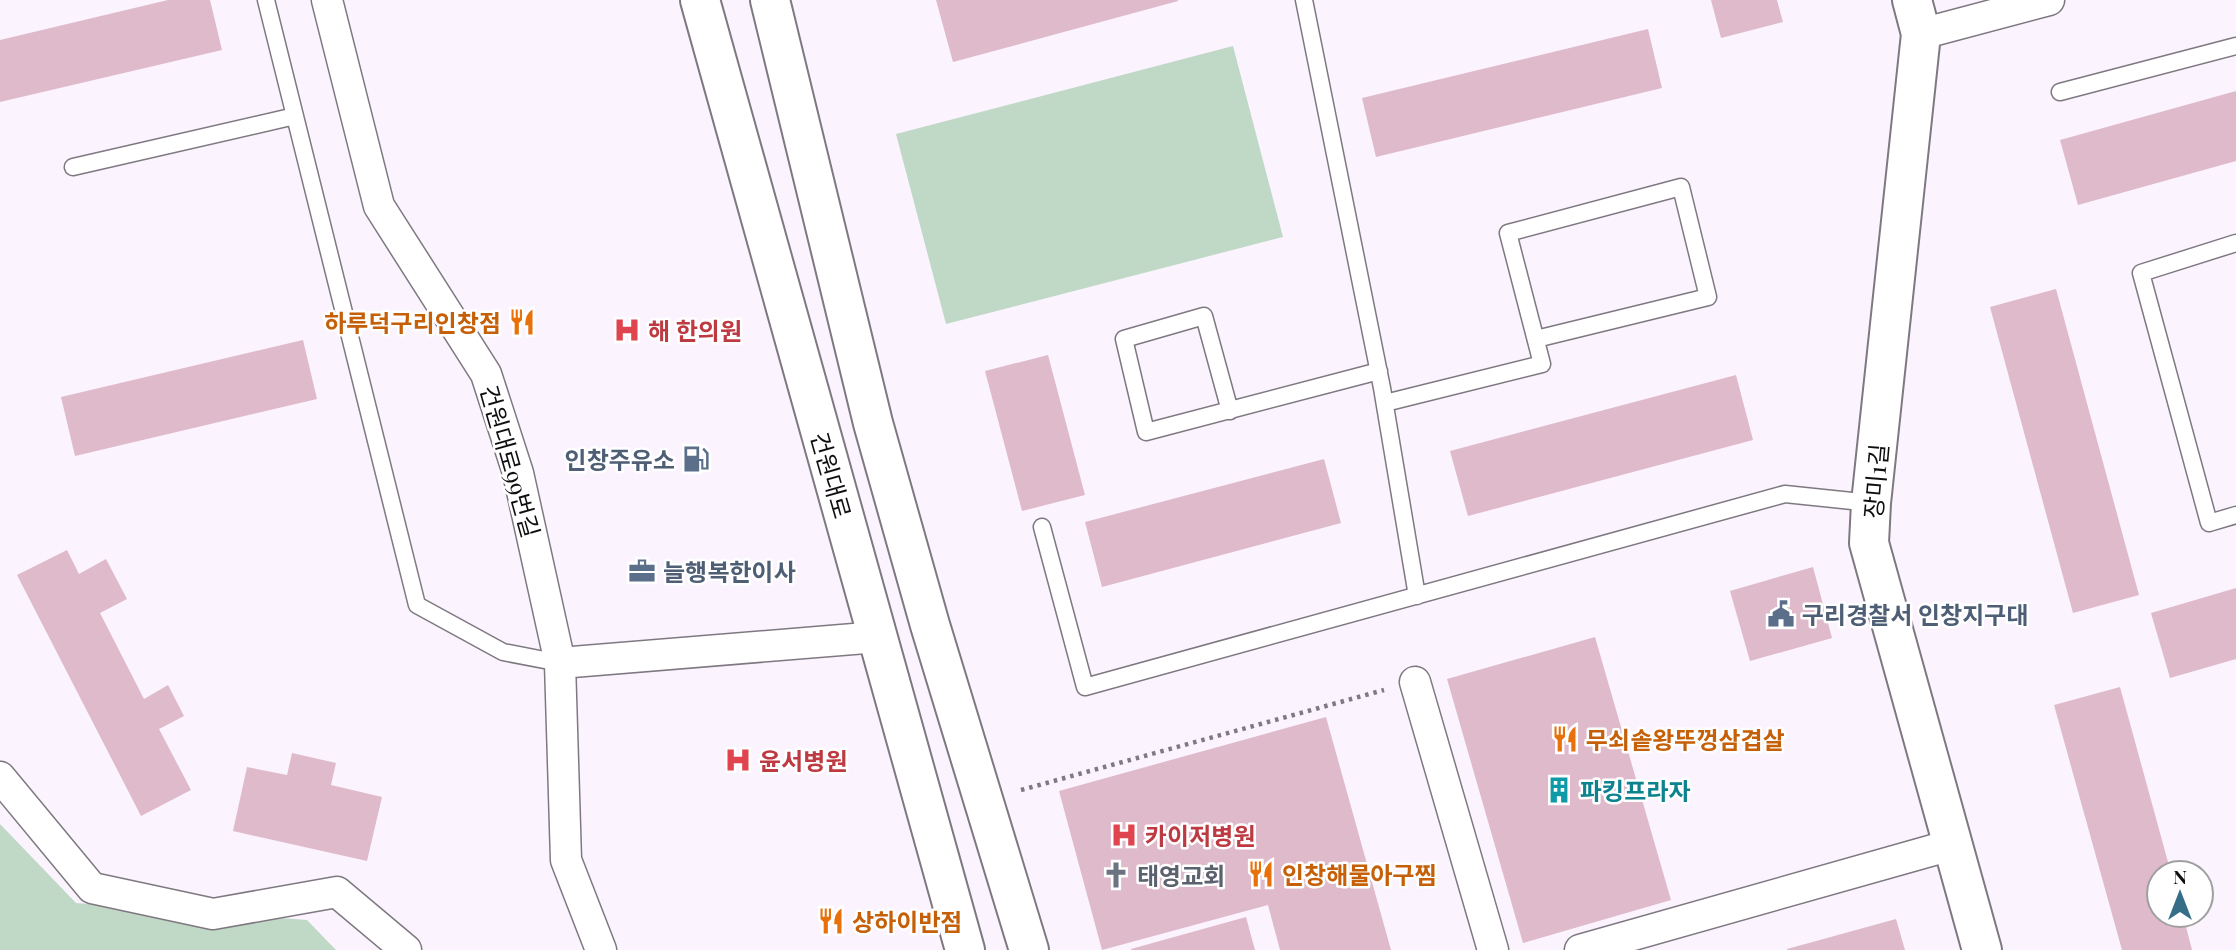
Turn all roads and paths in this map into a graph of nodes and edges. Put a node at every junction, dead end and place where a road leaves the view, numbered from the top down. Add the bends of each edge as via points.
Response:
1 (266, 0) edge
2 (327, 0) edge
3 (700, 0) edge
4 (770, 0) edge
5 (1304, 0) edge
6 (2049, 0) edge
7 (1917, 17) edge
8 (2236, 46) edge
9 (2060, 92) dead end
10 (295, 116) junction
11 (73, 167) dead end
12 (2236, 243) edge
13 (1536, 339) junction
14 (1379, 371) junction
15 (1385, 403) junction
16 (1230, 411) junction
17 (1871, 503) junction
18 (2236, 515) edge
19 (1042, 527) dead end
20 (1417, 596) junction
21 (878, 637) junction
22 (560, 663) junction
23 (1415, 682) joint
24 (0, 777) edge
25 (985, 800) junction
26 (1951, 845) junction
27 (406, 950) edge
28 (601, 950) edge
29 (965, 950) edge
30 (1029, 950) edge
31 (1493, 950) edge
32 (1580, 950) edge
33 (1982, 950) edge

1 - 10 lane
2 - 22 street, 건원대로99번길 via 379,206 486,374 518,473
3 - 21 street, 건원대로
4 - 25 street via 873,423
5 - 14 lane
6 - 7 street
7 - 17 street, 장미1길
8 - 9 lane
10 - 11 lane
10 - 22 lane via 417,605 503,652
12 - 18 lane via 2141,273 2209,523
13 - 13 lane via 1508,233 1681,187 1708,297
13 - 15 lane via 1542,364
14 - 15 lane
14 - 16 lane
15 - 20 lane
16 - 16 lane via 1146,432 1124,339 1204,316
17 - 20 lane via 1784,494
17 - 26 street, 장미1길 via 1870,543
19 - 20 lane via 1085,687
21 - 22 street
21 - 29 street, 건원대로
22 - 28 street, 건원대로99번길 via 566,860
23 - 25 path
23 - 31 street
24 - 27 street via 92,888 213,914 337,892
25 - 30 street
26 - 32 street
26 - 33 street, 장미1길

